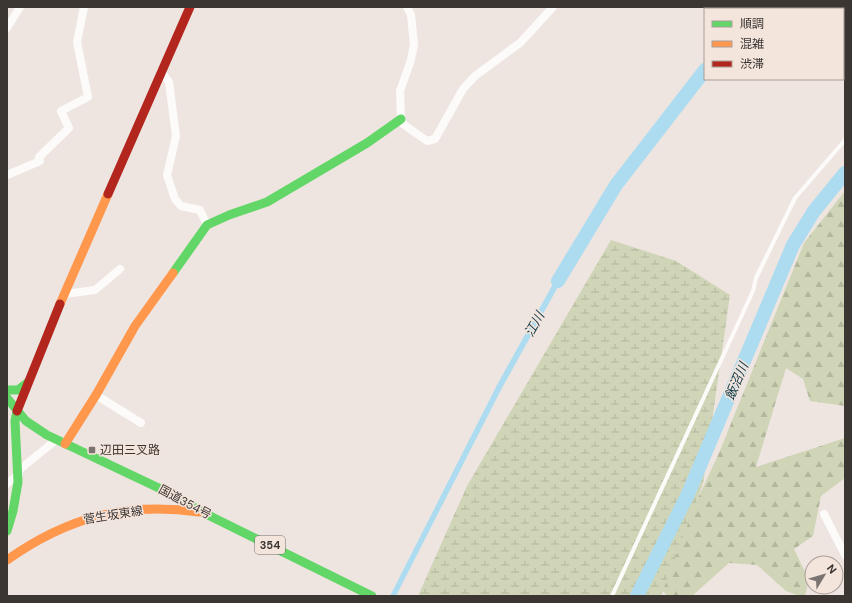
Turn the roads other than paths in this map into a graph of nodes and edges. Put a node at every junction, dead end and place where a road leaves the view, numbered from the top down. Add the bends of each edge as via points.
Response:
1 (20, 7) edge
2 (84, 7) edge
3 (190, 7) edge
4 (407, 7) edge
5 (553, 7) edge
6 (7, 28) edge
7 (162, 71) junction
8 (400, 119) junction
9 (845, 140) edge
10 (7, 175) edge
11 (207, 225) junction
12 (120, 269) dead end
13 (65, 294) junction
14 (27, 383) junction
15 (7, 390) edge
16 (96, 395) junction
17 (7, 398) edge
18 (17, 411) junction
19 (141, 424) dead end
20 (60, 442) junction
21 (19, 472) junction
22 (7, 484) edge
23 (206, 514) junction
24 (824, 514) dead end
25 (7, 531) edge
26 (845, 555) edge
27 (7, 560) edge
28 (372, 596) edge
29 (612, 596) edge

1 - 6 street
2 - 10 street via 77,42 88,96 61,111 69,128 39,157 40,161
3 - 7 main road
4 - 8 street via 411,15 414,45 412,60 400,91
5 - 8 street via 520,43 475,76 463,89 435,139 427,141
7 - 11 street via 169,82 176,136 167,175 180,206 200,210
7 - 13 main road
8 - 11 main road via 367,143 267,202
9 - 29 lane via 795,198 782,222 756,278 753,291
11 - 16 main road via 135,326
12 - 13 street via 95,290
13 - 14 main road
14 - 15 main road via 18,390
14 - 18 main road
16 - 19 street
16 - 20 main road
17 - 18 main road, 国道354号 / 354
18 - 20 main road, 国道354号 / 354 via 36,429
18 - 21 main road via 15,422
20 - 21 street
20 - 23 main road, 国道354号 / 354 via 165,491
21 - 22 street
21 - 25 main road via 17,499
23 - 27 main road, 菅生坂東線 via 168,508 89,518 52,531
23 - 28 main road, 国道354号 / 354
24 - 26 street

